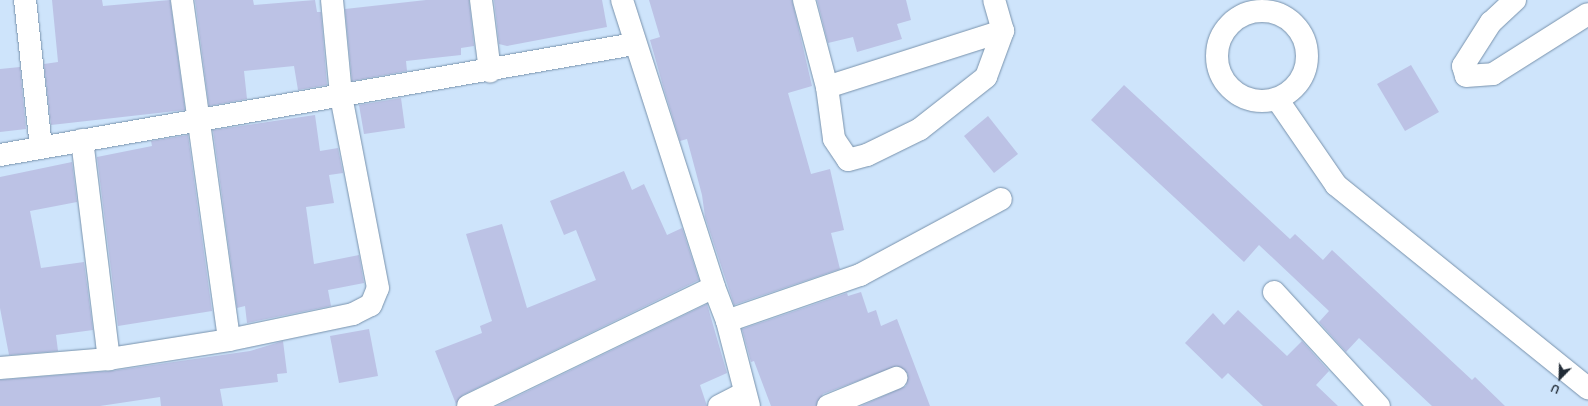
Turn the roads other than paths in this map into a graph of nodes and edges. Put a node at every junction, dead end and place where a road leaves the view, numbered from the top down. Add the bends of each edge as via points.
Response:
1 (24, 0) edge
2 (182, 0) edge
3 (332, 0) edge
4 (481, 0) edge
5 (622, 0) edge
6 (804, 0) edge
7 (994, 0) edge
8 (1515, 0) edge
9 (1259, 6) edge
10 (1588, 14) edge
11 (1003, 31) junction
12 (634, 44) junction
13 (490, 70) junction
14 (827, 87) junction
15 (341, 95) junction
16 (1277, 99) junction
17 (199, 120) junction
18 (82, 140) junction
19 (41, 148) junction
20 (0, 155) edge
21 (1001, 198) dead end
22 (714, 287) junction
23 (1274, 292) dead end
24 (727, 321) junction
25 (229, 340) junction
26 (109, 359) junction
27 (0, 368) edge
28 (896, 378) dead end
29 (1588, 388) edge
30 (747, 400) edge
31 (468, 406) edge
32 (719, 406) edge
33 (828, 406) edge
34 (1379, 406) edge

1 - 19 street
2 - 17 street
3 - 15 street
4 - 13 street
5 - 12 street
6 - 14 street
7 - 11 street
8 - 10 street via 1491,22 1463,66 1466,76 1493,74
9 - 16 street via 1292,22 1305,43 1307,55 1304,74 1293,90
9 - 16 street via 1239,17 1225,29 1218,47 1218,66 1226,83 1240,95 1258,101
11 - 14 street
11 - 14 street via 986,77 920,129 867,155 848,160 834,139
12 - 13 street
12 - 22 street
13 - 15 street
15 - 17 street
15 - 25 street via 378,288 372,305 353,314
16 - 29 street via 1336,185
17 - 18 street
17 - 25 street
18 - 19 street
18 - 26 street
19 - 20 street
21 - 24 street via 860,275
22 - 24 street
22 - 31 street
23 - 34 street
24 - 30 street
25 - 26 street
26 - 27 street
28 - 33 street
30 - 32 street

